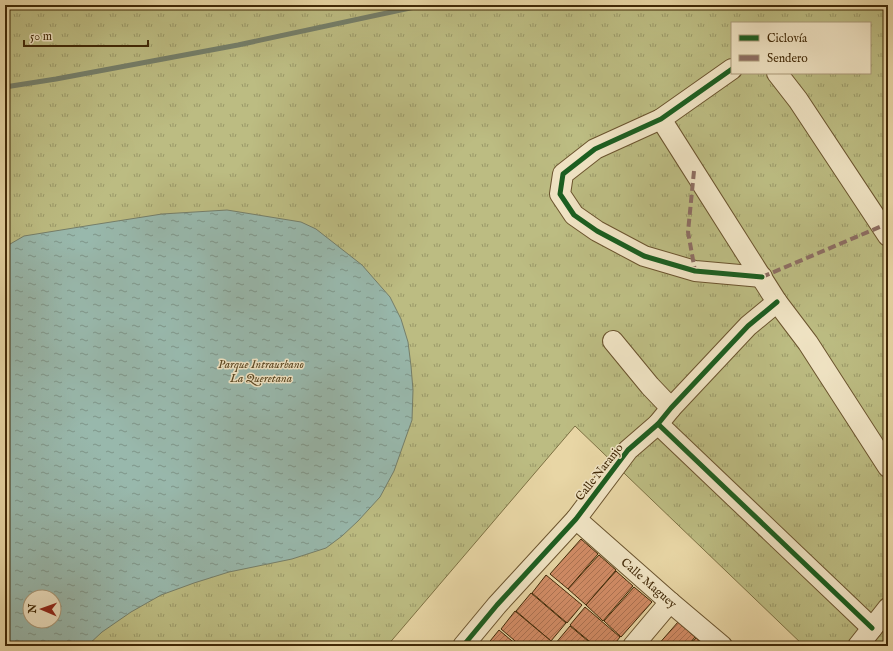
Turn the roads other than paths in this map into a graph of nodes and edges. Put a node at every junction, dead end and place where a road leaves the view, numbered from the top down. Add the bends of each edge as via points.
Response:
1 (731, 70) edge
2 (778, 74) edge
3 (661, 118) junction
4 (888, 236) edge
5 (762, 277) junction
6 (777, 302) junction
7 (613, 341) dead end
8 (671, 408) junction
9 (658, 424) junction
10 (888, 467) edge
11 (576, 519) junction
12 (670, 602) junction
13 (888, 608) edge
14 (872, 628) junction
15 (464, 646) edge
16 (633, 646) edge
17 (722, 646) edge
18 (858, 646) edge

1 - 3 street
2 - 4 street via 798,100
3 - 5 street
3 - 5 street via 595,149 563,174 560,194 574,215 597,231 644,256 695,271
5 - 6 street
6 - 8 street, Calle Naranjo via 748,326
6 - 10 street via 808,343
7 - 8 street
8 - 9 street, Calle Naranjo
9 - 11 street, Calle Naranjo via 628,450
9 - 14 street
11 - 12 street, Calle Maguey
11 - 15 street, Calle Naranjo via 497,605
12 - 16 street
12 - 17 street, Calle Maguey
13 - 14 street
14 - 18 street

